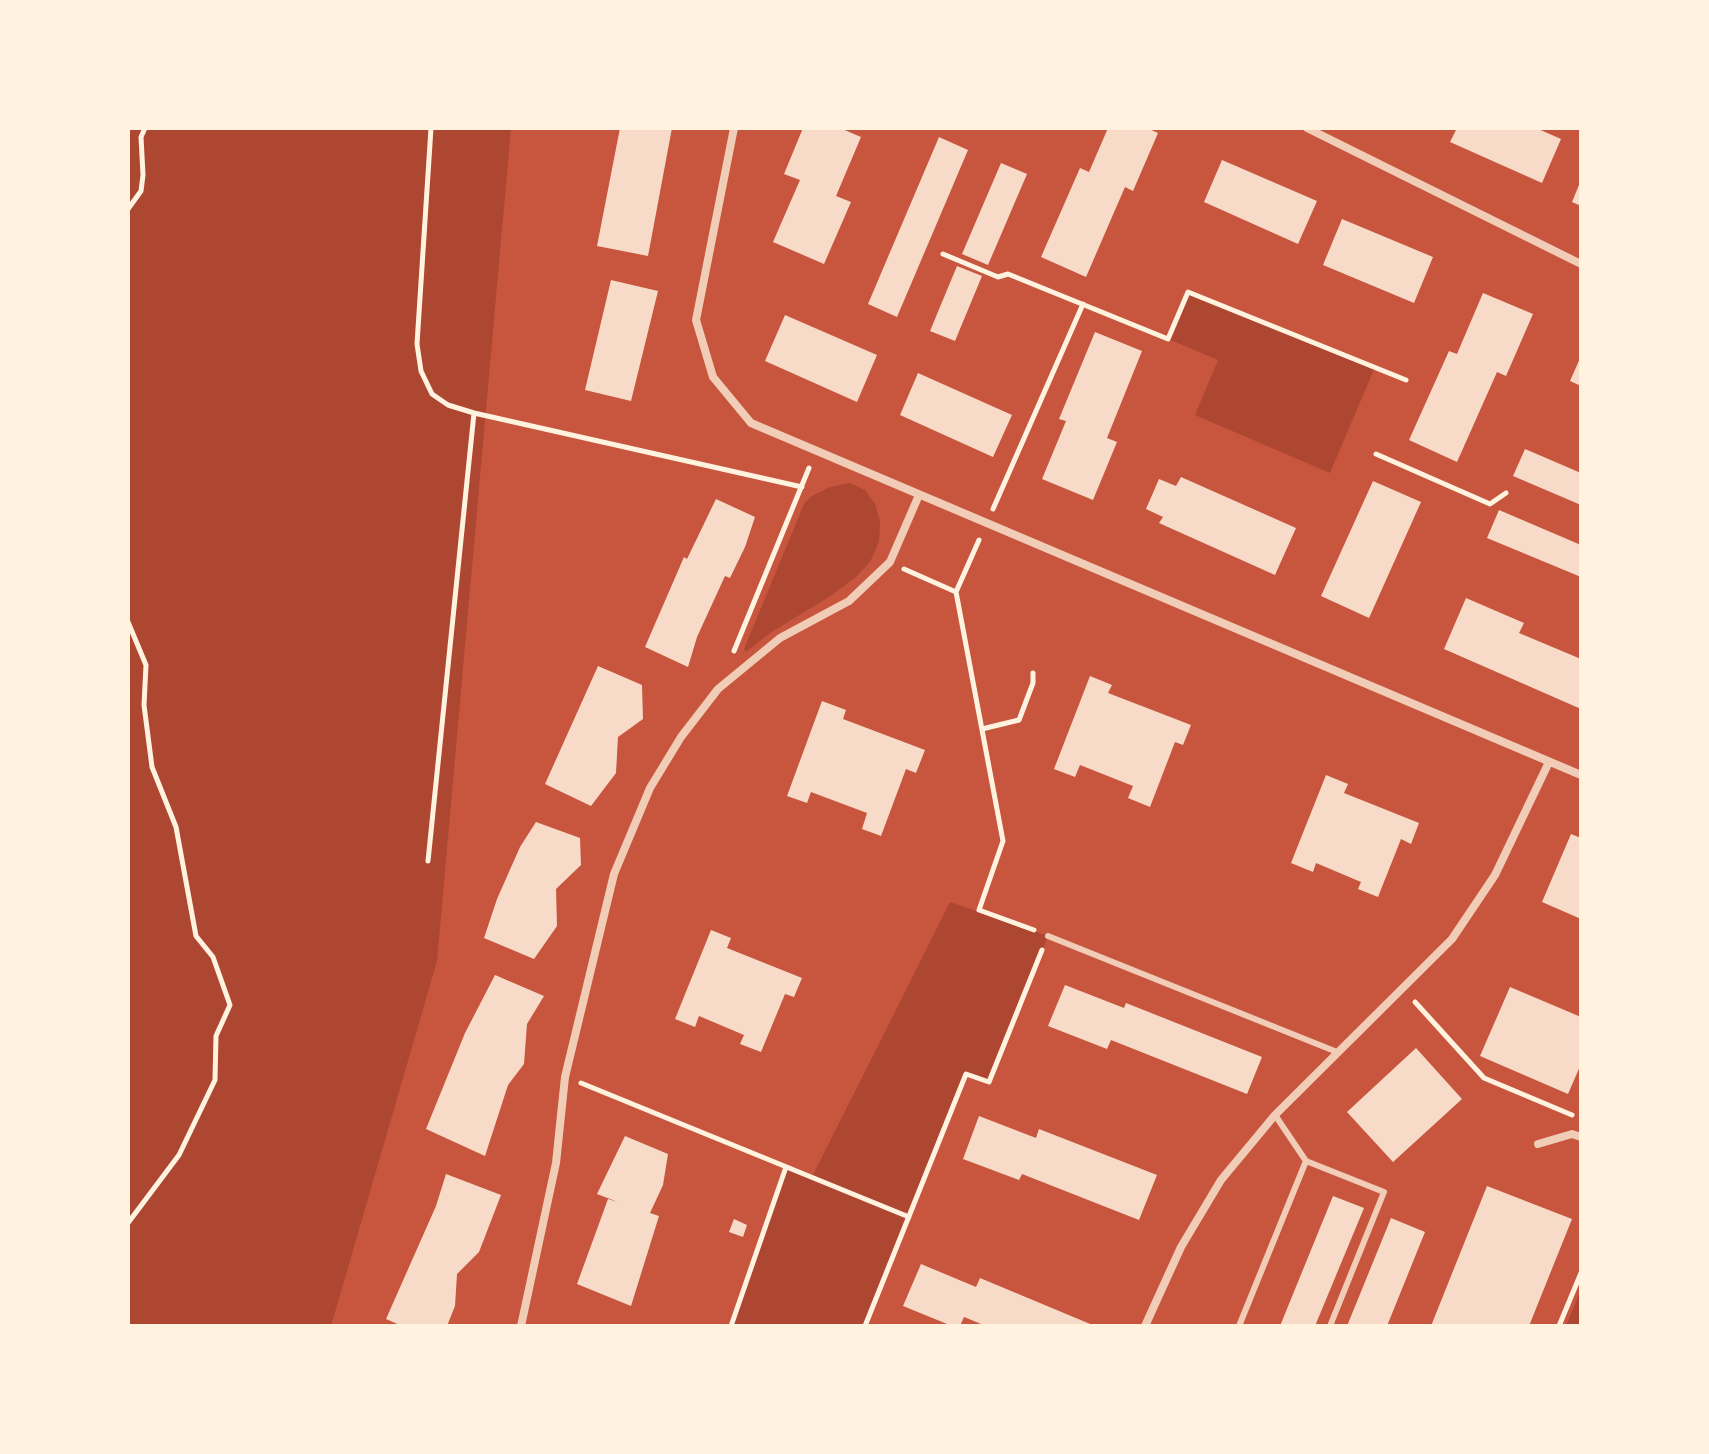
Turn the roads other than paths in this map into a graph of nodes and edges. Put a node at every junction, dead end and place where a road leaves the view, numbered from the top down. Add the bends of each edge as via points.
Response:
1 (734, 128) edge
2 (1307, 128) edge
3 (1581, 264) edge
4 (919, 495) junction
5 (1549, 762) junction
6 (1581, 775) edge
7 (1048, 936) road end
8 (1337, 1052) junction
9 (1275, 1115) junction
10 (1577, 1136) edge
11 (1538, 1144) dead end
12 (1306, 1161) junction
13 (521, 1326) edge
14 (1145, 1326) edge
15 (1239, 1326) edge
16 (1330, 1326) edge

1 - 4 street via 696,320 713,377 751,423
2 - 3 street
4 - 5 street
4 - 13 street via 890,562 849,601 780,638 718,689 650,788 614,874 565,1077 556,1163
5 - 6 street
5 - 8 street via 1495,875 1452,939
7 - 8 lane
8 - 9 street
9 - 12 lane
9 - 14 street via 1221,1180 1181,1247
10 - 11 street
12 - 15 lane
12 - 16 lane via 1384,1192

